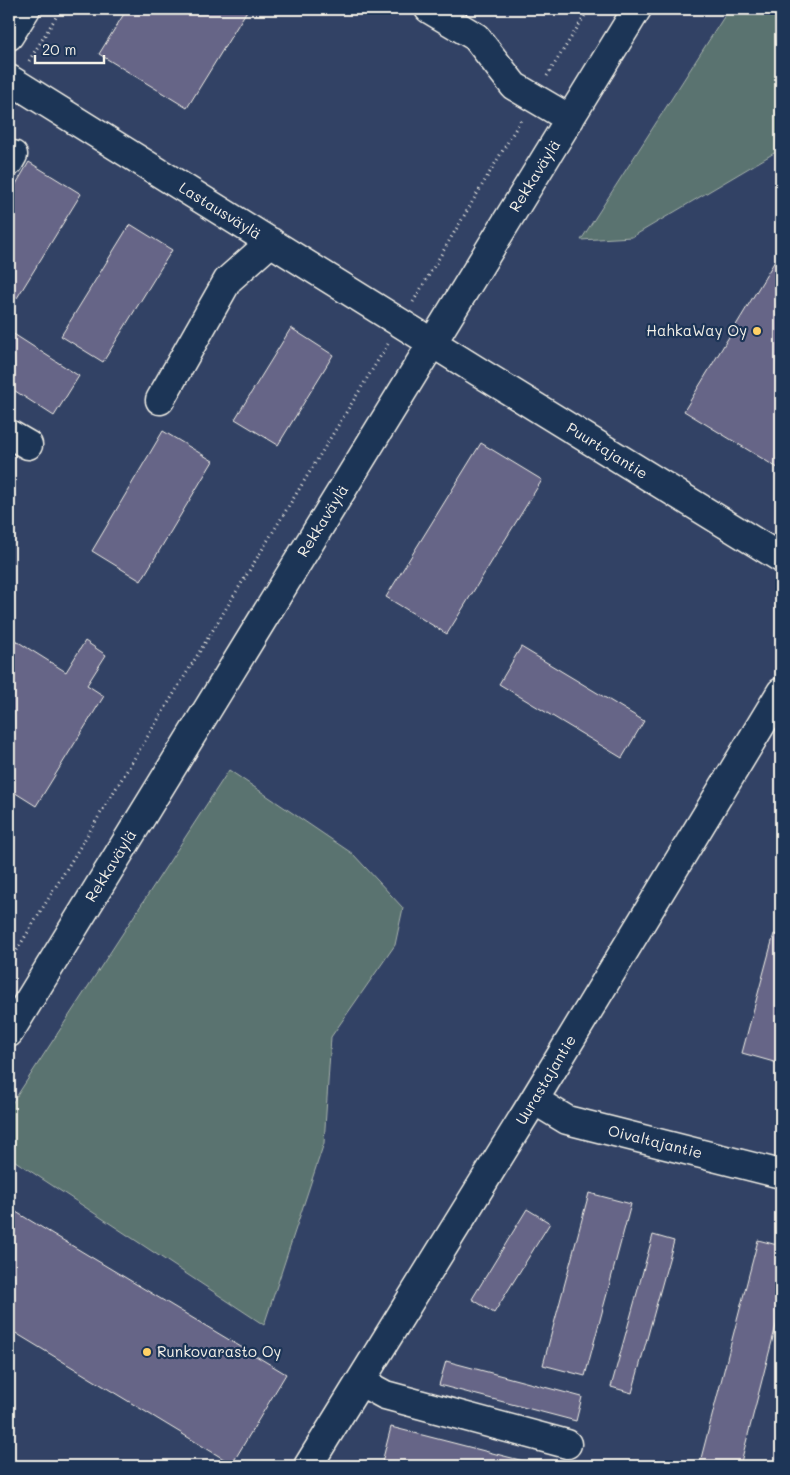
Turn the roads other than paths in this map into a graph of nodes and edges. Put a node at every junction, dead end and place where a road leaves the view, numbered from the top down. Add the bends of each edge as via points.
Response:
1 (26, 9) edge
2 (429, 9) edge
3 (637, 9) edge
4 (9, 36) edge
5 (12, 81) edge
6 (570, 119) junction
7 (271, 242) junction
8 (432, 343) junction
9 (160, 400) dead end
10 (781, 558) edge
11 (781, 692) edge
12 (9, 1033) edge
13 (534, 1100) junction
14 (781, 1174) edge
15 (361, 1382) junction
16 (567, 1444) dead end
17 (308, 1466) edge

1 - 4 street
2 - 6 street via 476,36 514,86
3 - 6 street, Rekkaväylä
5 - 7 street, Lastausväylä
6 - 8 street, Rekkaväylä
7 - 8 street, Lastausväylä
7 - 9 street via 228,280
8 - 10 street, Puurtajantie
8 - 12 street, Rekkaväylä
11 - 13 street, Uurastajantie
13 - 14 street, Oivaltajantie via 566,1120
13 - 15 street, Uurastajantie
15 - 16 street via 385,1395
15 - 17 street, Uurastajantie

